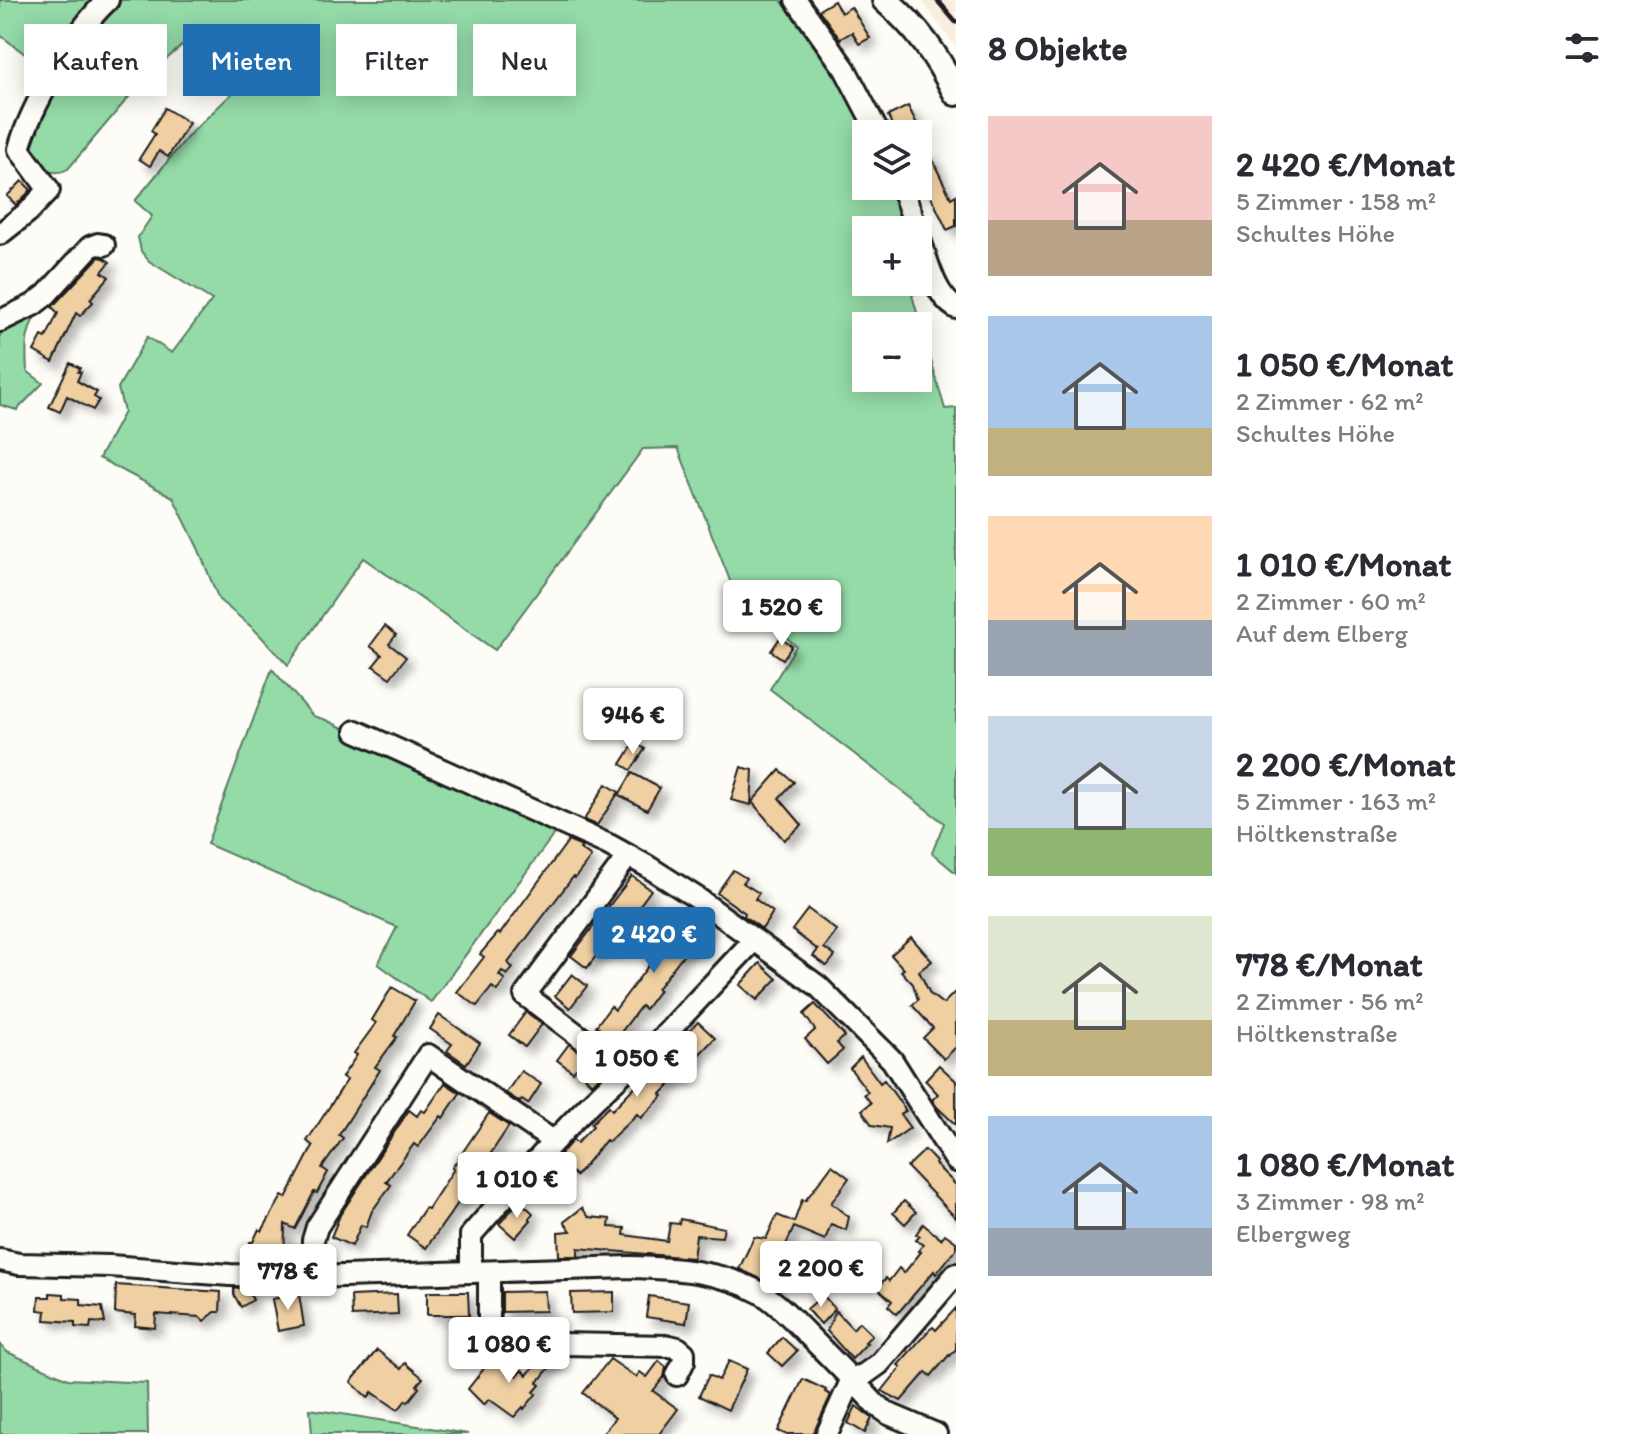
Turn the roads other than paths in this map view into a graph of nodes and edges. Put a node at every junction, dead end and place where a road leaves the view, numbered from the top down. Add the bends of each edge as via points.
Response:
1 (108, 0) edge
2 (796, 0) edge
3 (885, 0) edge
4 (956, 93) edge
5 (872, 120) edge
6 (0, 234) edge
7 (104, 245) dead end
8 (932, 271) edge
9 (956, 308) edge
10 (0, 321) edge
11 (356, 731) dead end
12 (628, 856) junction
13 (754, 940) junction
14 (625, 1071) junction
15 (553, 1141) junction
16 (956, 1161) edge
17 (0, 1260) edge
18 (480, 1272) junction
19 (956, 1274) edge
20 (312, 1277) junction
21 (677, 1375) dead end
22 (852, 1379) junction
23 (827, 1434) edge
24 (936, 1434) edge

1 - 6 street via 75,39 24,131 19,149 49,190
2 - 5 street via 845,69
3 - 4 main road via 925,40
7 - 10 street via 90,247 46,295
8 - 9 street
11 - 12 street
12 - 13 street
12 - 14 street via 525,995
13 - 14 street
13 - 16 street via 818,986 888,1055
14 - 15 street
15 - 18 street via 471,1235
15 - 20 street via 428,1055 317,1227
17 - 20 street
18 - 20 street
18 - 21 street via 489,1341 670,1346 684,1353
18 - 22 street via 648,1267 732,1280 776,1303
19 - 22 street via 879,1364
22 - 23 street
22 - 24 street via 881,1409

